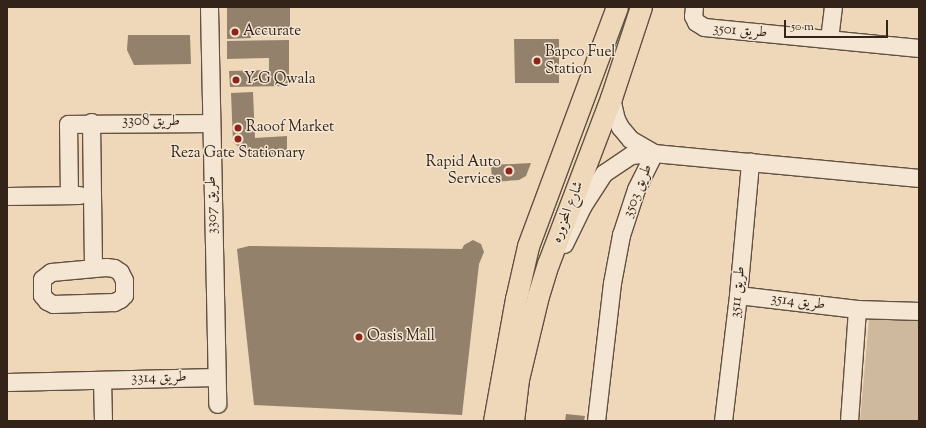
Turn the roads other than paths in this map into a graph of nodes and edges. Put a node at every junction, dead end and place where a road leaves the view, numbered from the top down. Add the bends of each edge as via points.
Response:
1 (209, 7) edge
2 (617, 7) edge
3 (640, 7) edge
4 (694, 7) edge
5 (833, 7) edge
6 (829, 39) junction
7 (919, 48) edge
8 (611, 98) junction
9 (91, 122) junction
10 (210, 123) junction
11 (654, 153) junction
12 (750, 162) junction
13 (616, 164) junction
14 (919, 178) edge
15 (636, 189) junction
16 (69, 195) junction
17 (92, 195) junction
18 (7, 196) edge
19 (548, 264) junction
20 (92, 268) dead end
21 (738, 295) junction
22 (857, 309) junction
23 (919, 311) edge
24 (216, 377) junction
25 (102, 380) junction
26 (7, 382) edge
27 (217, 404) dead end
28 (493, 415) edge
29 (103, 421) edge
30 (513, 421) edge
31 (596, 421) edge
32 (724, 421) edge
33 (849, 421) edge

1 - 10 street, طريق 3307
2 - 28 main road, شارع المحزوره via 528,246
3 - 8 main road, شارع المحزوره
4 - 6 street, طريق 3501 via 693,16 696,22 704,27
5 - 6 street
6 - 7 street, طريق 3501
8 - 11 street via 620,127 630,138
8 - 19 main road, شارع المحزوره
9 - 10 street, طريق 3308
9 - 16 street, طريق 3308 via 68,124
9 - 17 street
10 - 24 street, طريق 3307
11 - 12 street, طريق 3503
11 - 13 street via 631,155
11 - 15 street, طريق 3503
12 - 14 street, طريق 3503
12 - 21 street, طريق 3511
13 - 15 street via 624,163 633,168 637,178
13 - 19 street via 604,173 593,189 564,244
15 - 31 street, طريق 3503 via 621,235 612,282
16 - 17 street
16 - 18 street
17 - 20 street
19 - 30 main road, شارع المحزوره via 518,379
21 - 22 street, طريق 3514
21 - 32 street, طريق 3511
22 - 23 street, طريق 3514
22 - 33 street
24 - 25 street, طريق 3314
24 - 27 street, طريق 3307
25 - 26 street, طريق 3314
25 - 29 street

